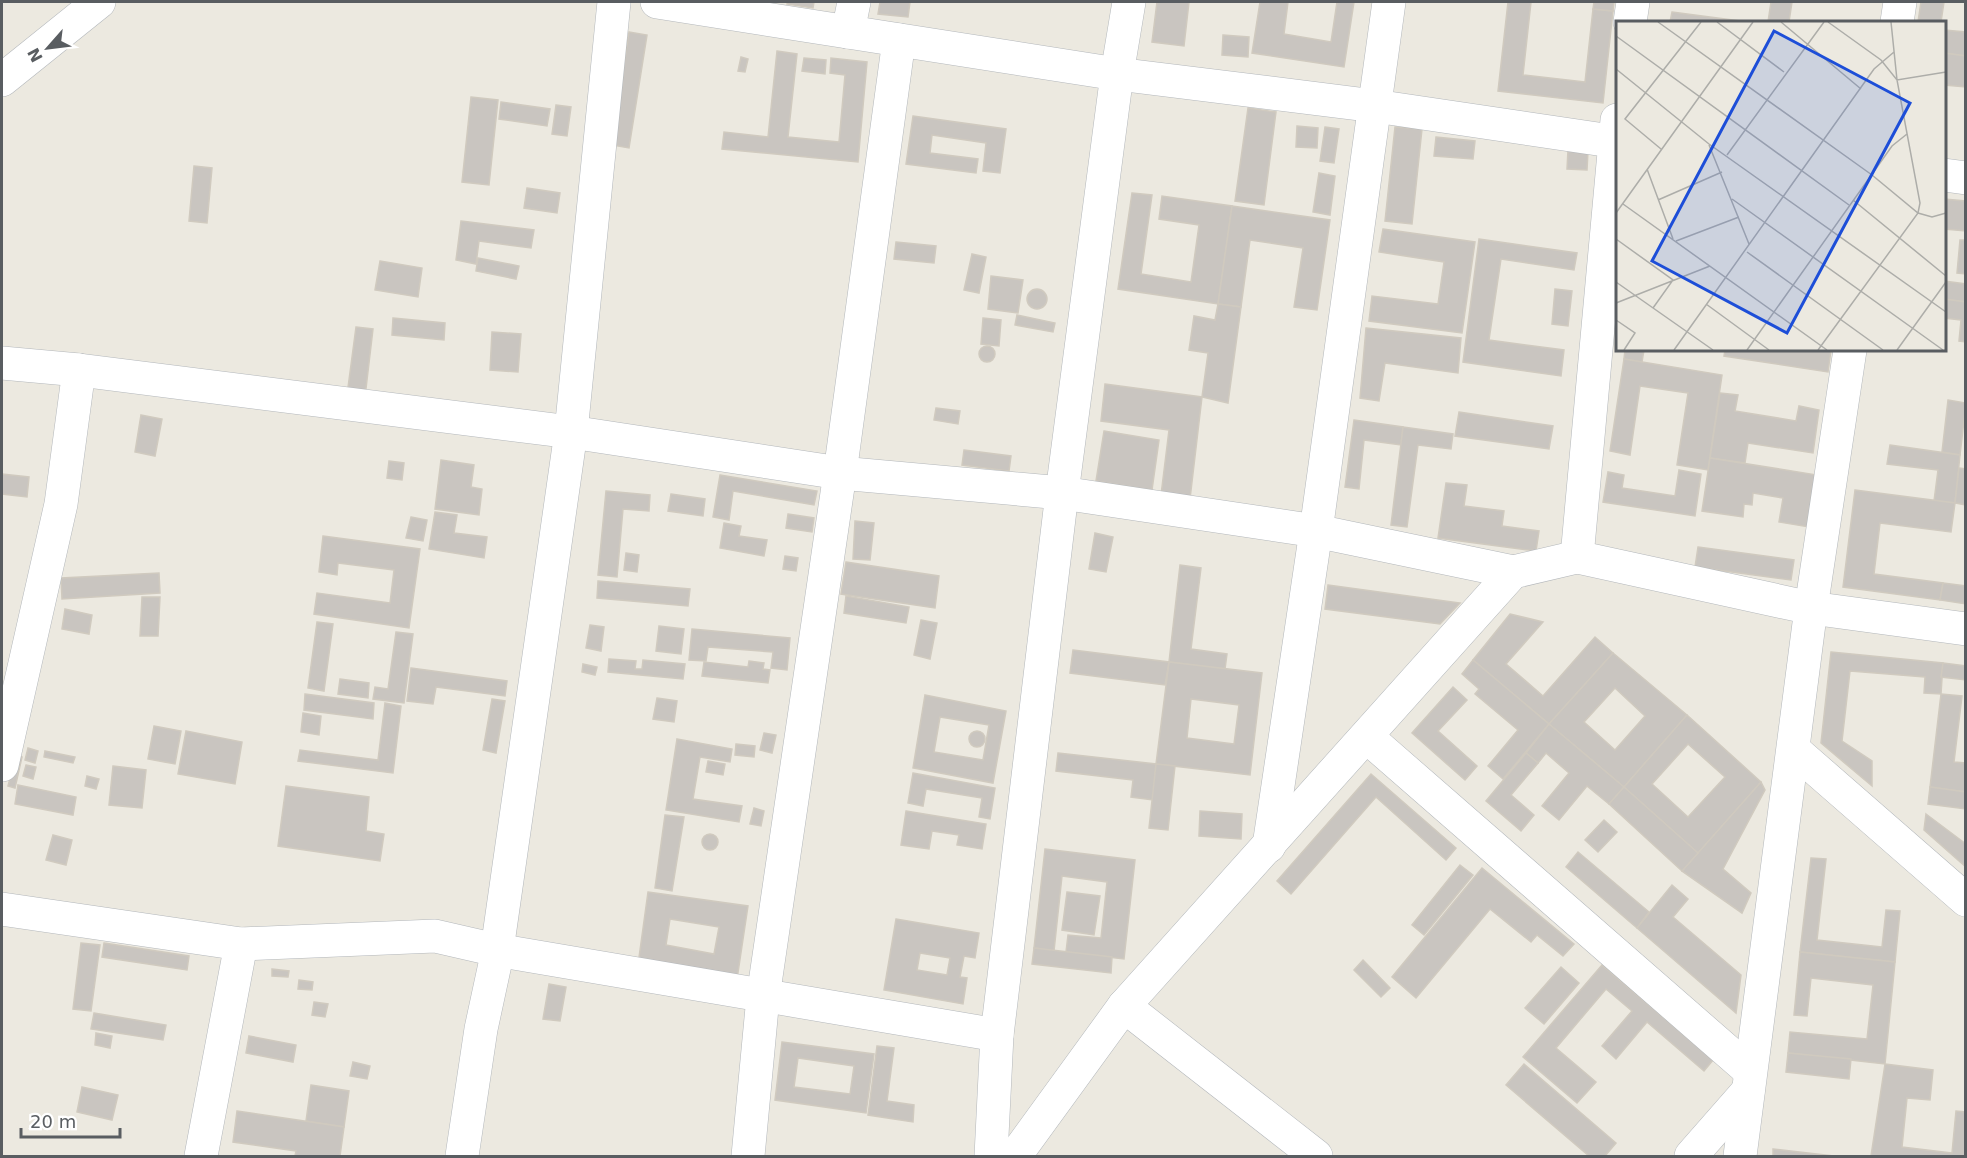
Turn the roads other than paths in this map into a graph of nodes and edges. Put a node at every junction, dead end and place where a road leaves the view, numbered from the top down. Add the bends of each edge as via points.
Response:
1 (99, 2) edge
2 (614, 2) edge
3 (657, 2) edge
4 (1130, 2) edge
5 (1389, 2) edge
6 (1633, 2) edge
7 (1900, 2) edge
8 (851, 17) edge
9 (1630, 21) edge
10 (1897, 21) edge
11 (899, 40) junction
12 (1117, 74) junction
13 (2, 80) edge
14 (1375, 106) junction
15 (1616, 134) edge
16 (1946, 175) edge
17 (1965, 178) edge
18 (1850, 351) edge
19 (2, 363) edge
20 (79, 370) junction
21 (571, 432) junction
22 (840, 473) junction
23 (1062, 493) junction
24 (1316, 531) junction
25 (1576, 557) junction
26 (1513, 572) junction
27 (1811, 608) junction
28 (1965, 628) edge
29 (1367, 737) junction
30 (1794, 750) junction
31 (2, 765) edge
32 (1269, 846) junction
33 (1965, 900) edge
34 (2, 909) edge
35 (241, 944) junction
36 (496, 950) junction
37 (763, 997) junction
38 (1124, 1006) junction
39 (997, 1035) junction
40 (1749, 1081) junction
41 (201, 1156) edge
42 (462, 1156) edge
43 (748, 1156) edge
44 (991, 1156) edge
45 (1015, 1156) edge
46 (1316, 1156) edge
47 (1691, 1156) edge
48 (1740, 1156) edge

1 - 13 street
2 - 21 street
3 - 8 street
4 - 12 street
5 - 14 street
6 - 9 street
7 - 10 street
8 - 11 street
11 - 12 street
11 - 22 street
12 - 14 street
12 - 23 street
14 - 15 street
14 - 24 street
15 - 25 street
16 - 17 street
18 - 27 street
19 - 20 street
20 - 21 street
20 - 31 street via 61,504
21 - 22 street
21 - 36 street
22 - 23 street
22 - 37 street
23 - 24 street
23 - 39 street
24 - 26 street
24 - 32 street
25 - 26 street
25 - 27 street
26 - 29 street
27 - 28 street
27 - 30 street
29 - 32 street
29 - 40 street
30 - 33 street
30 - 40 street
32 - 38 street
34 - 35 street
35 - 36 street via 435,936
35 - 41 street
36 - 37 street
36 - 42 street
37 - 39 street
37 - 43 street
38 - 45 street
38 - 46 street
39 - 44 street
40 - 47 street
40 - 48 street

